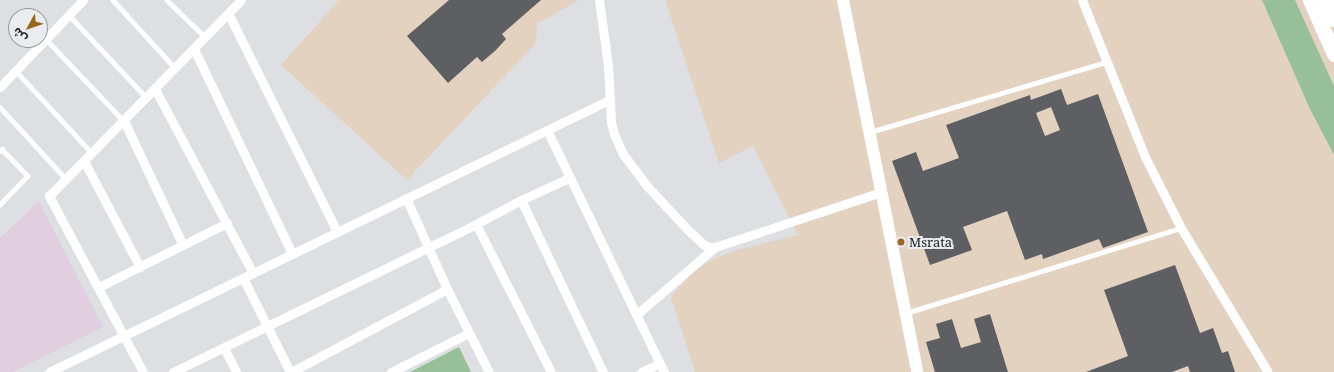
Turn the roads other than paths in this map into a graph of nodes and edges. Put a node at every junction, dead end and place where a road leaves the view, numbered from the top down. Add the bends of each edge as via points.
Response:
1 (84, 0) edge
2 (113, 0) edge
3 (167, 0) edge
4 (599, 0) edge
5 (843, 0) edge
6 (1082, 0) edge
7 (1310, 0) edge
8 (1326, 0) edge
9 (237, 1) edge
10 (228, 13) junction
11 (69, 15) junction
12 (1334, 19) edge
13 (48, 37) edge
14 (205, 37) junction
15 (48, 41) edge
16 (38, 48) edge
17 (194, 49) junction
18 (1334, 54) edge
19 (1106, 62) junction
20 (175, 68) junction
21 (16, 71) junction
22 (0, 87) edge
23 (155, 89) junction
24 (147, 97) junction
25 (609, 100) junction
26 (0, 107) edge
27 (124, 121) junction
28 (546, 130) junction
29 (870, 133) junction
30 (0, 150) edge
31 (92, 153) junction
32 (84, 161) junction
33 (569, 178) junction
34 (66, 179) junction
35 (880, 192) junction
36 (406, 198) junction
37 (521, 200) junction
38 (0, 205) edge
39 (227, 223) junction
40 (476, 224) junction
41 (1181, 228) junction
42 (337, 232) junction
43 (183, 245) junction
44 (715, 247) junction
45 (428, 248) junction
46 (292, 254) junction
47 (140, 267) junction
48 (253, 273) junction
49 (243, 278) junction
50 (99, 288) junction
51 (447, 289) junction
52 (906, 313) junction
53 (636, 315) junction
54 (267, 326) junction
55 (469, 333) junction
56 (124, 336) junction
57 (224, 348) junction
58 (660, 363) junction
59 (178, 371) edge
60 (49, 372) edge
61 (143, 372) edge
62 (236, 372) edge
63 (290, 372) edge
64 (391, 372) edge
65 (489, 372) edge
66 (551, 372) edge
67 (603, 372) edge
68 (641, 372) edge
69 (664, 372) edge
70 (917, 372) edge
71 (1268, 372) edge

1 - 11 street
2 - 20 lane
3 - 14 lane
4 - 25 street via 608,65
5 - 29 street
6 - 19 street
7 - 18 highway
8 - 12 highway
9 - 10 street
10 - 14 street
10 - 42 street
11 - 13 street
11 - 24 lane
14 - 17 street
15 - 27 lane
16 - 21 street
17 - 20 street
17 - 46 street
19 - 29 lane
19 - 41 street via 1145,157
20 - 23 street
21 - 22 street
21 - 31 lane
23 - 24 street
23 - 39 street
24 - 27 street
25 - 28 street
25 - 44 street via 614,134 624,154 647,186 703,244
26 - 34 lane
27 - 31 street
27 - 43 street
28 - 33 street
28 - 36 street
29 - 35 street
30 - 38 lane via 2,149 28,176
31 - 32 street
32 - 34 street
32 - 47 street
33 - 37 street
33 - 53 street
34 - 50 street via 49,196
35 - 44 street
35 - 52 street
36 - 42 street
36 - 45 street
37 - 40 street
37 - 67 street
39 - 43 street
39 - 48 street
40 - 45 street
40 - 66 street
41 - 52 lane
41 - 71 street
42 - 46 street
43 - 47 street
44 - 53 street
45 - 51 street
45 - 54 street
46 - 48 street
47 - 50 street
48 - 49 street
49 - 54 street
49 - 56 street
50 - 56 street
51 - 55 street
51 - 63 street
52 - 70 street
53 - 58 street
54 - 57 street
54 - 63 street
55 - 64 street
55 - 65 street
56 - 60 street
56 - 61 street
57 - 59 street
57 - 62 street
58 - 68 street
58 - 69 street

